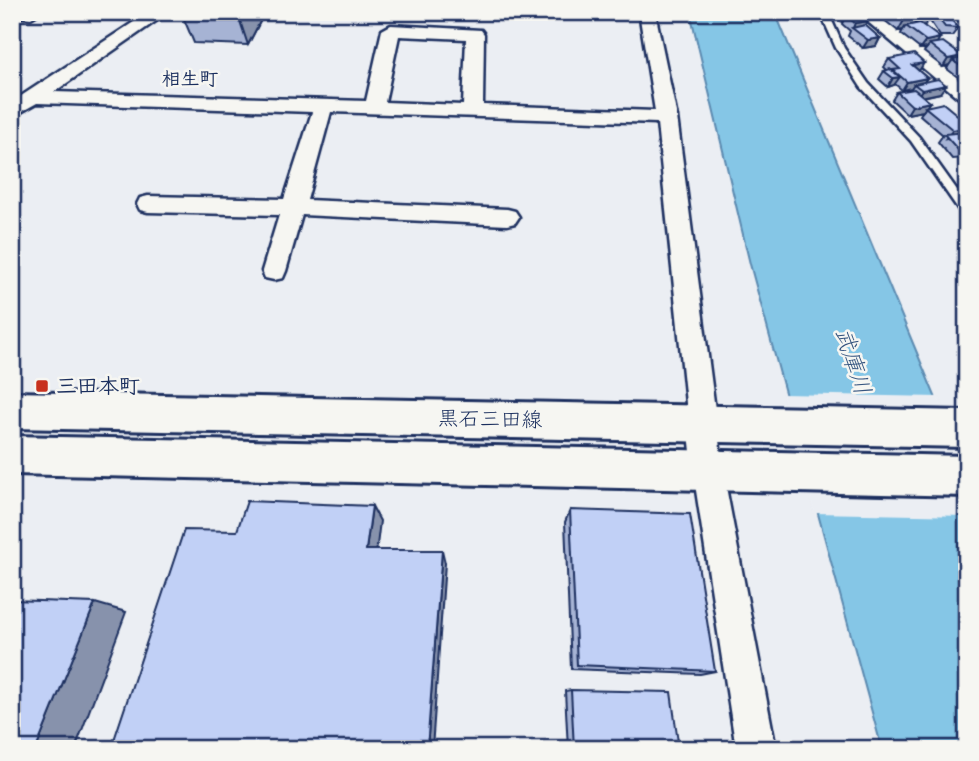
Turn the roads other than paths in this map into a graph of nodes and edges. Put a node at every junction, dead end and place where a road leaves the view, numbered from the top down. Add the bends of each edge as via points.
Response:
1 (161, 12) edge
2 (647, 12) edge
3 (824, 12) edge
4 (864, 12) edge
5 (967, 95) edge
6 (34, 97) junction
7 (323, 107) junction
8 (374, 109) junction
9 (12, 111) edge
10 (472, 112) junction
11 (667, 117) junction
12 (148, 204) dead end
13 (292, 206) junction
14 (967, 213) edge
15 (507, 217) dead end
16 (274, 271) dead end
17 (12, 410) edge
18 (712, 425) junction
19 (967, 429) edge
20 (12, 455) edge
21 (718, 472) junction
22 (967, 476) edge
23 (756, 749) edge

1 - 6 street
2 - 11 street
3 - 14 lane via 864,85 915,139
4 - 5 street
6 - 7 street
6 - 9 street
7 - 8 street
7 - 13 street
8 - 10 street
8 - 10 street via 391,30 475,34
10 - 11 street
11 - 18 street
12 - 13 street
13 - 15 street
13 - 16 street
17 - 18 main road, 黒石三田線
18 - 19 main road, 黒石三田線
18 - 21 street
20 - 21 main road
21 - 22 main road
21 - 23 street

